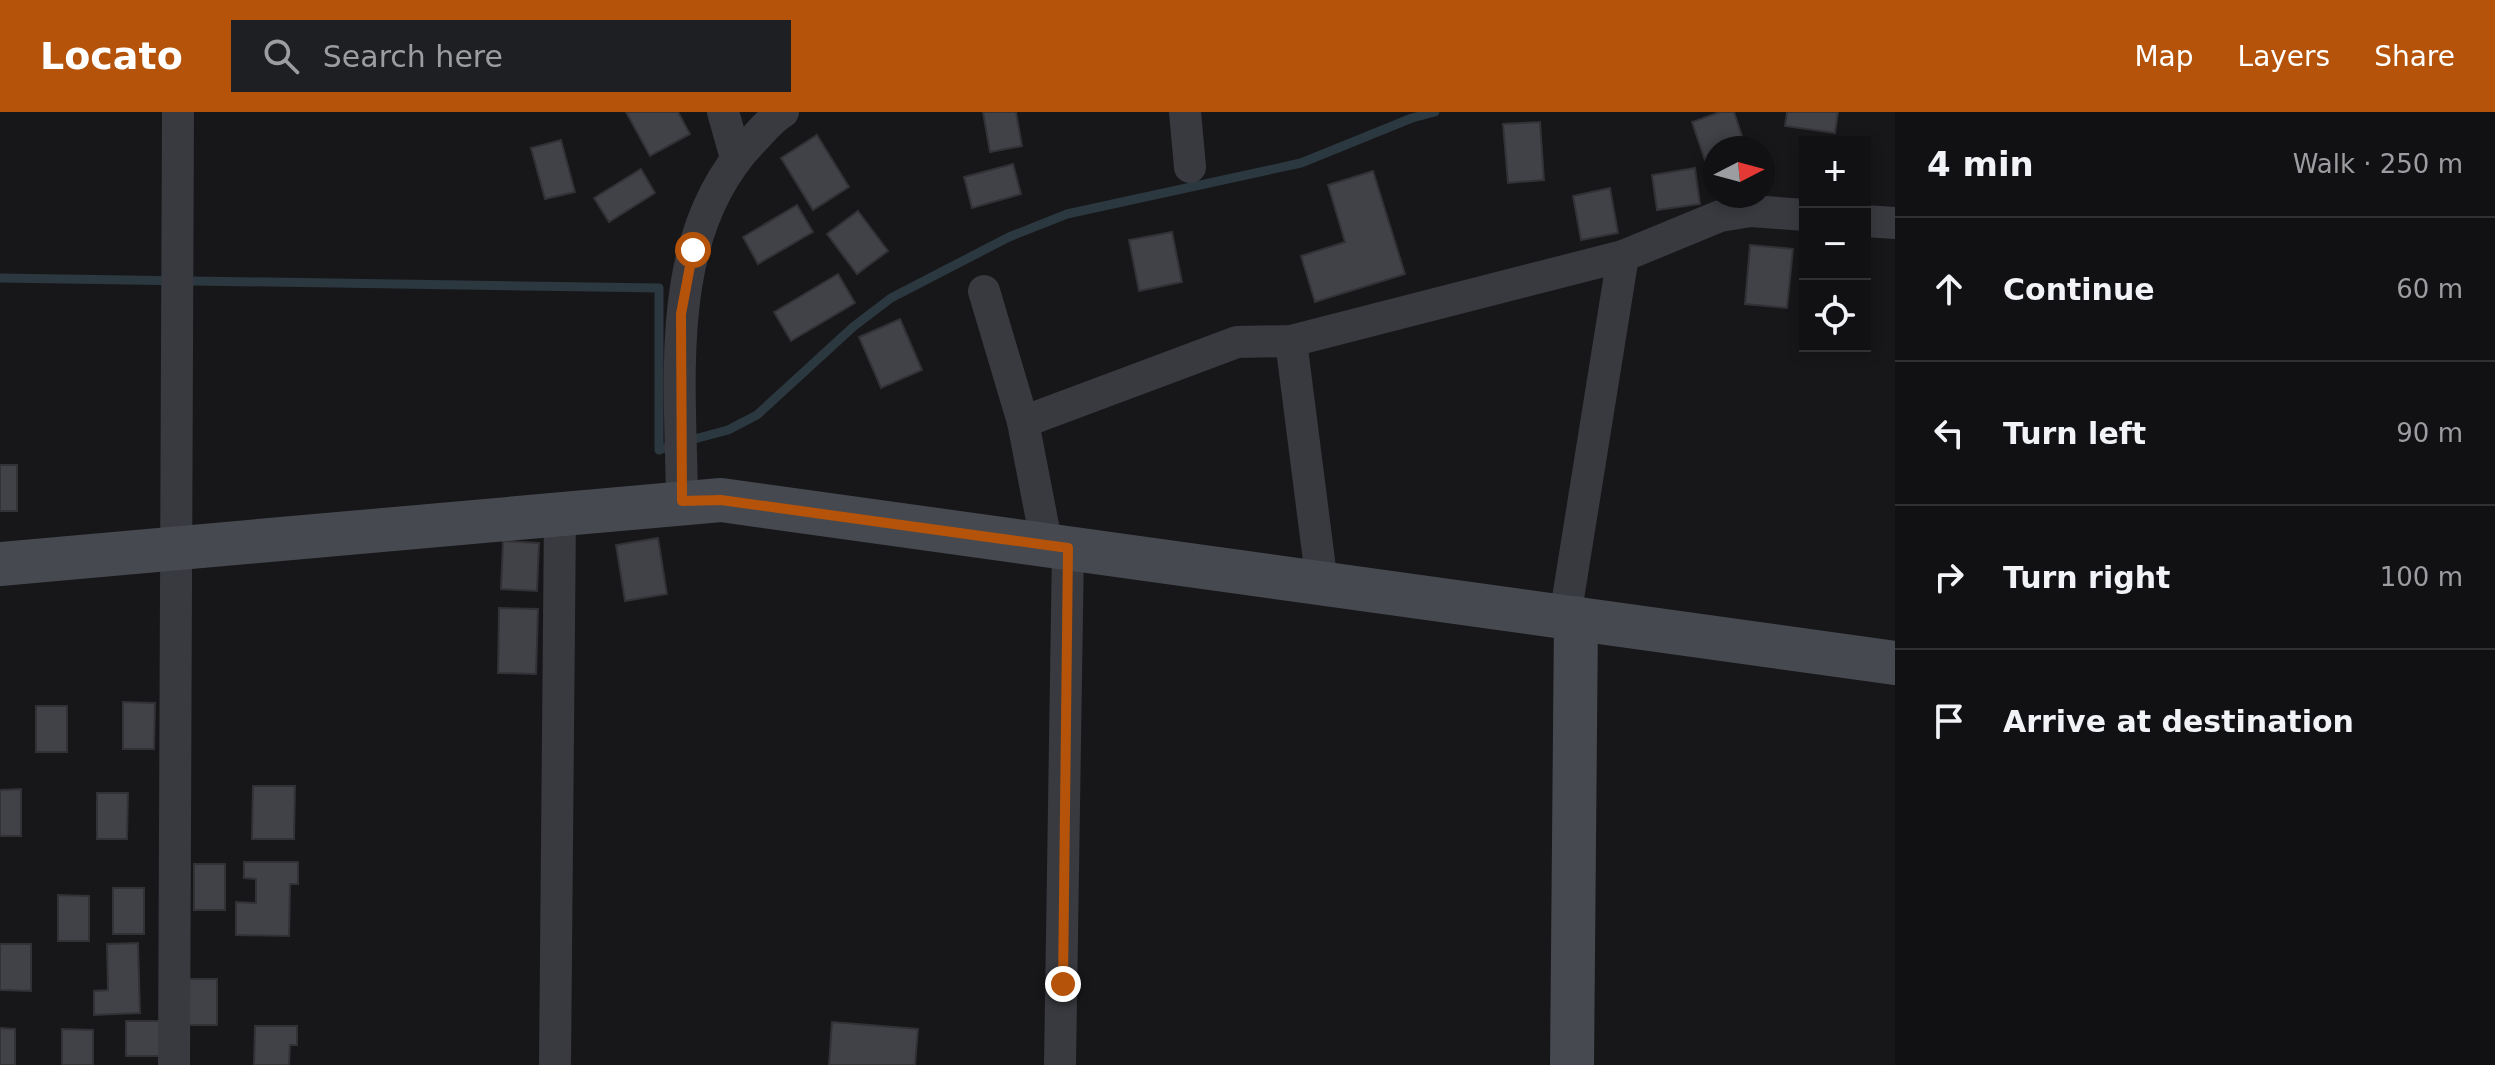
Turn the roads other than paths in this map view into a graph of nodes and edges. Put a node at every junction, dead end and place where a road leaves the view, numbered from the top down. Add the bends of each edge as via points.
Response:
1 (178, 112) edge
2 (723, 112) edge
3 (783, 112) edge
4 (1185, 112) edge
5 (736, 158) junction
6 (1190, 167) dead end
7 (1799, 215) edge
8 (1871, 221) edge
9 (1895, 223) edge
10 (1623, 256) junction
11 (984, 291) dead end
12 (1291, 341) junction
13 (1023, 422) junction
14 (682, 501) junction
15 (560, 513) junction
16 (1058, 547) junction
17 (174, 549) junction
18 (0, 564) edge
19 (1322, 584) junction
20 (1571, 618) junction
21 (1895, 663) edge
22 (174, 1065) edge
23 (555, 1065) edge
24 (1060, 1065) edge
25 (1572, 1065) edge

1 - 17 street
2 - 5 street
3 - 5 street
4 - 6 street
5 - 14 street via 693,250 681,314
7 - 10 street via 1751,211 1720,216
8 - 9 street
10 - 12 street
10 - 20 street
11 - 13 street
12 - 13 street via 1237,342
12 - 19 street
13 - 16 street
14 - 15 street
14 - 16 street via 721,500
15 - 17 street
15 - 23 street
16 - 19 street
16 - 24 street
17 - 18 street
17 - 22 street
19 - 20 street
20 - 21 street
20 - 25 street

